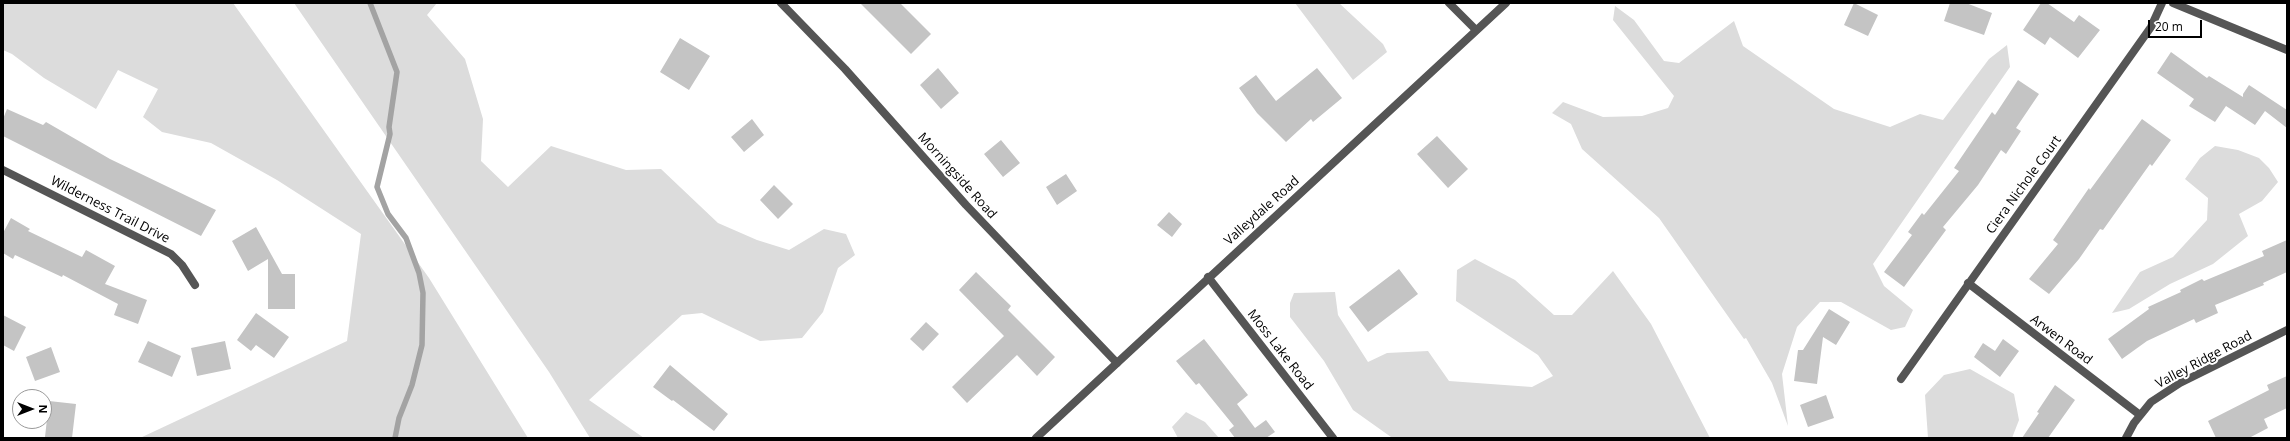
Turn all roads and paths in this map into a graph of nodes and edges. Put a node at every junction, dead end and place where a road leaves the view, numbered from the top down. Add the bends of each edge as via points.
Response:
1 (781, 3) edge
2 (1449, 3) edge
3 (1506, 3) edge
4 (2162, 3) edge
5 (2173, 3) edge
6 (1476, 30) junction
7 (2287, 50) edge
8 (3, 170) edge
9 (1208, 277) junction
10 (1968, 283) junction
11 (195, 285) dead end
12 (2287, 330) edge
13 (1117, 363) junction
14 (1901, 379) dead end
15 (2140, 416) junction
16 (1036, 438) edge
17 (1333, 438) edge
18 (2126, 438) edge

1 - 13 street, Morningside Road via 966,205
2 - 6 street
3 - 6 street, Valleydale Road
4 - 10 street, Ciera Nichole Court via 2151,27
5 - 7 street
6 - 9 street, Valleydale Road
8 - 11 street, Wilderness Trail Drive via 171,254
9 - 13 street, Valleydale Road
9 - 17 street, Moss Lake Road
10 - 14 street, Ciera Nichole Court
10 - 15 street, Arwen Road
12 - 15 street, Valley Ridge Road via 2180,384 2152,402
13 - 16 street, Valleydale Road
15 - 18 street, Valley Ridge Road

